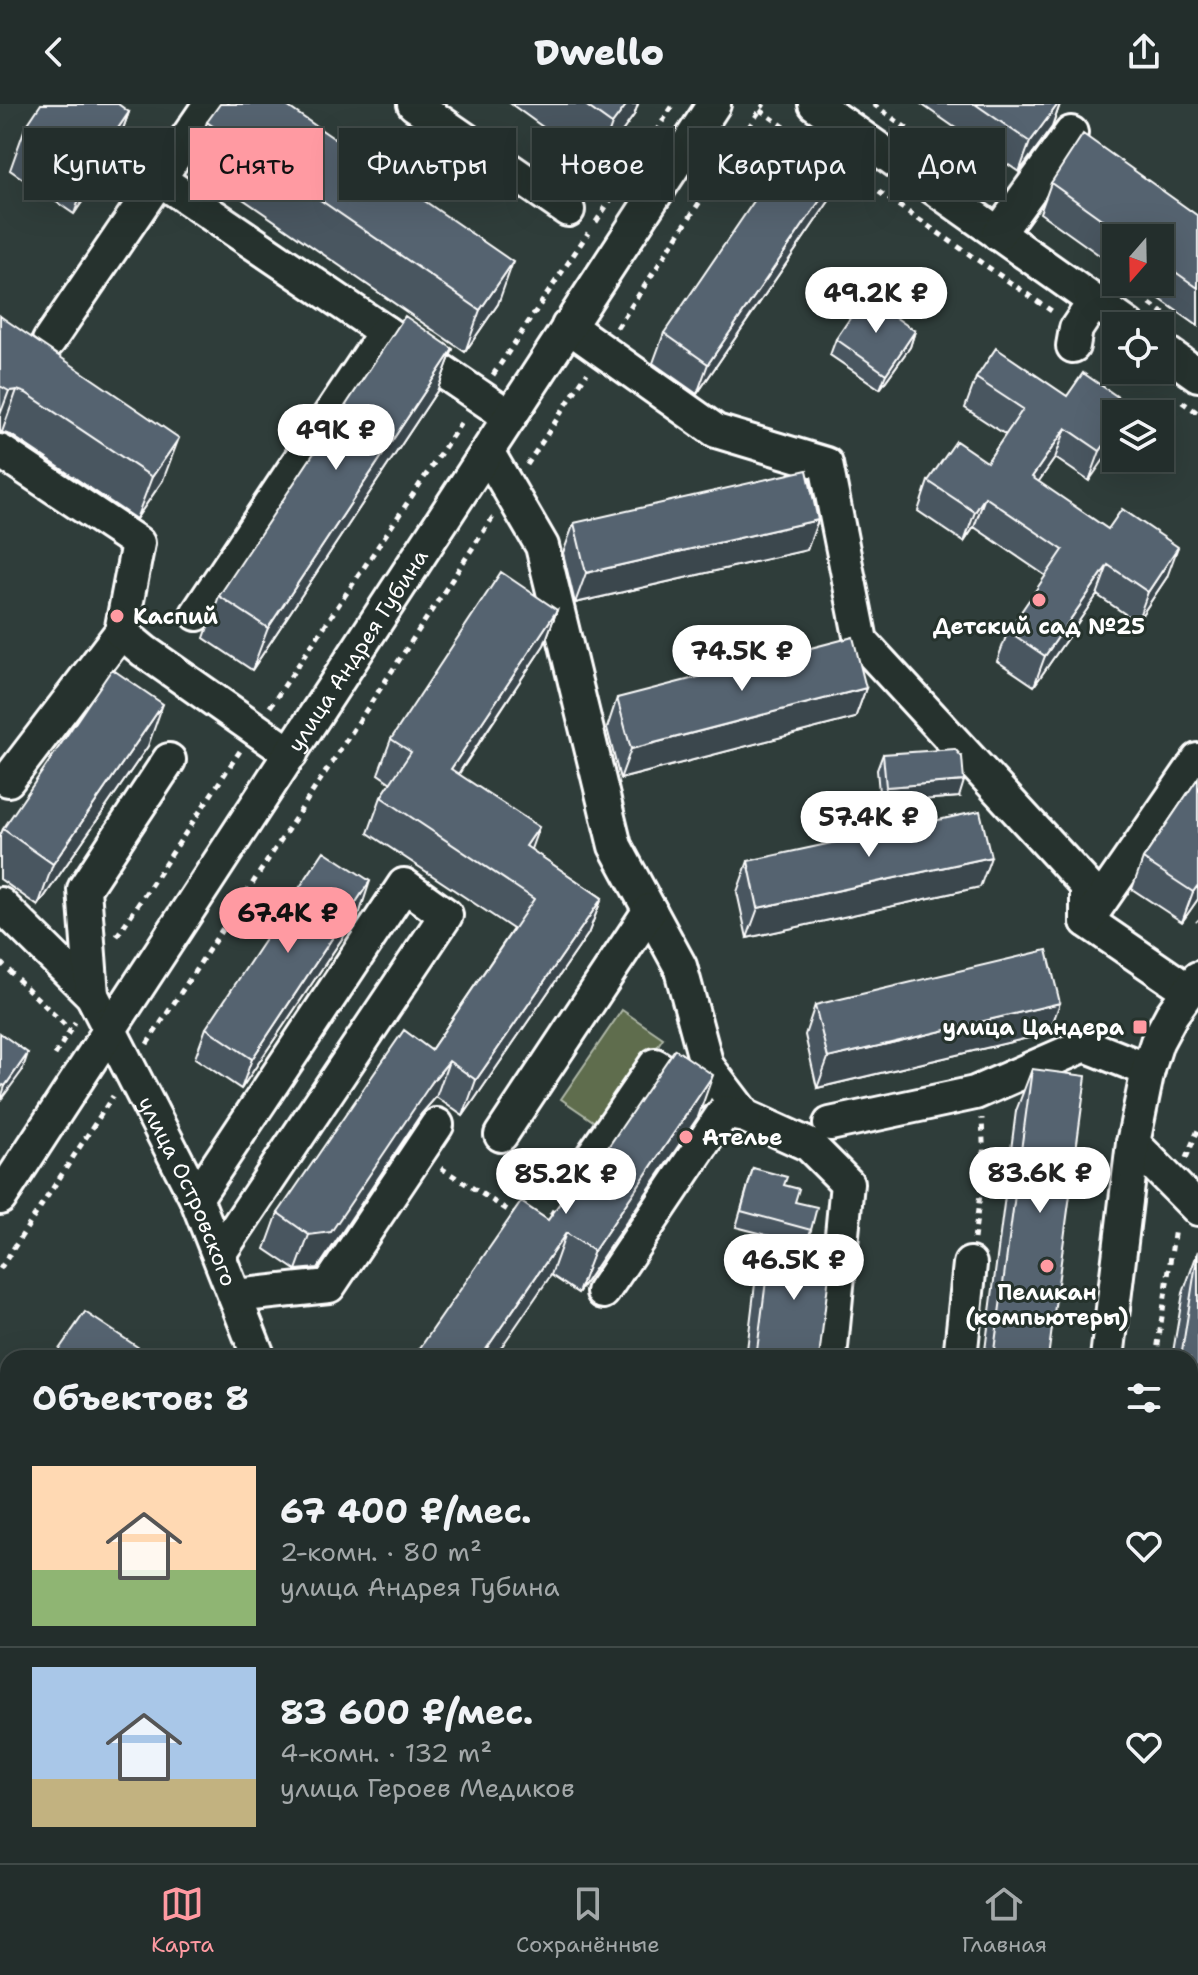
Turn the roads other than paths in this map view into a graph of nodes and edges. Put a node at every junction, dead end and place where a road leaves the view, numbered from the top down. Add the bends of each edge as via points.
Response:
1 (210, 104) edge
2 (414, 104) edge
3 (714, 104) edge
4 (815, 104) edge
5 (1083, 143) edge
6 (174, 157) edge
7 (174, 189) edge
8 (145, 200) edge
9 (568, 210) dead end
10 (998, 234) junction
11 (1094, 302) junction
12 (1135, 312) edge
13 (568, 326) junction
14 (385, 332) junction
15 (1075, 338) road end
16 (49, 341) dead end
17 (1174, 343) edge
18 (1198, 375) edge
19 (510, 417) junction
20 (0, 451) edge
21 (488, 453) junction
22 (197, 614) dead end
23 (121, 632) junction
24 (291, 754) junction
25 (169, 760) dead end
26 (1198, 760) edge
27 (8, 780) dead end
28 (0, 904) edge
29 (650, 910) junction
30 (1087, 921) junction
31 (92, 984) junction
32 (1193, 985) edge
33 (109, 1028) junction
34 (1148, 1070) junction
35 (735, 1114) junction
36 (830, 1124) dead end
37 (437, 1125) dead end
38 (501, 1135) dead end
39 (1133, 1143) junction
40 (571, 1187) edge
41 (0, 1198) edge
42 (196, 1198) junction
43 (1189, 1200) edge
44 (219, 1254) junction
45 (970, 1264) road end
46 (603, 1292) dead end
47 (235, 1296) junction
48 (256, 1350) edge
49 (831, 1350) edge
50 (961, 1350) edge
51 (1108, 1350) edge

1 - 6 street
2 - 9 street
3 - 13 street, улица Андрея Губина
4 - 10 street
5 - 10 street
7 - 14 street
8 - 16 street
10 - 11 street
11 - 12 street
11 - 15 street
13 - 19 street, улица Андрея Губина
13 - 30 street via 716,431 826,464 861,641 1087,886
14 - 19 street
14 - 22 street
17 - 18 street
19 - 21 street, улица Андрея Губина
20 - 23 street via 138,543
21 - 24 street, улица Андрея Губина
21 - 29 street via 542,546 615,846
23 - 24 street
23 - 27 street
24 - 33 street, улица Андрея Губина
25 - 31 street via 84,889
26 - 30 street
28 - 31 street
29 - 35 street via 680,966 707,1066
29 - 38 street
30 - 32 street
31 - 33 street, улица Островского
32 - 34 street via 1157,1042
33 - 41 street, улица Андрея Губина
33 - 42 street, улица Островского
34 - 36 street via 1085,1045 981,1090
34 - 39 street
35 - 40 street via 655,1065
35 - 46 street
35 - 49 street via 809,1145 847,1183
37 - 47 street via 329,1286
39 - 43 street
39 - 51 street
42 - 44 street, улица Островского
42 - 44 street via 404,885 446,915
44 - 47 street, улица Островского
45 - 50 street
47 - 48 street, улица Островского

